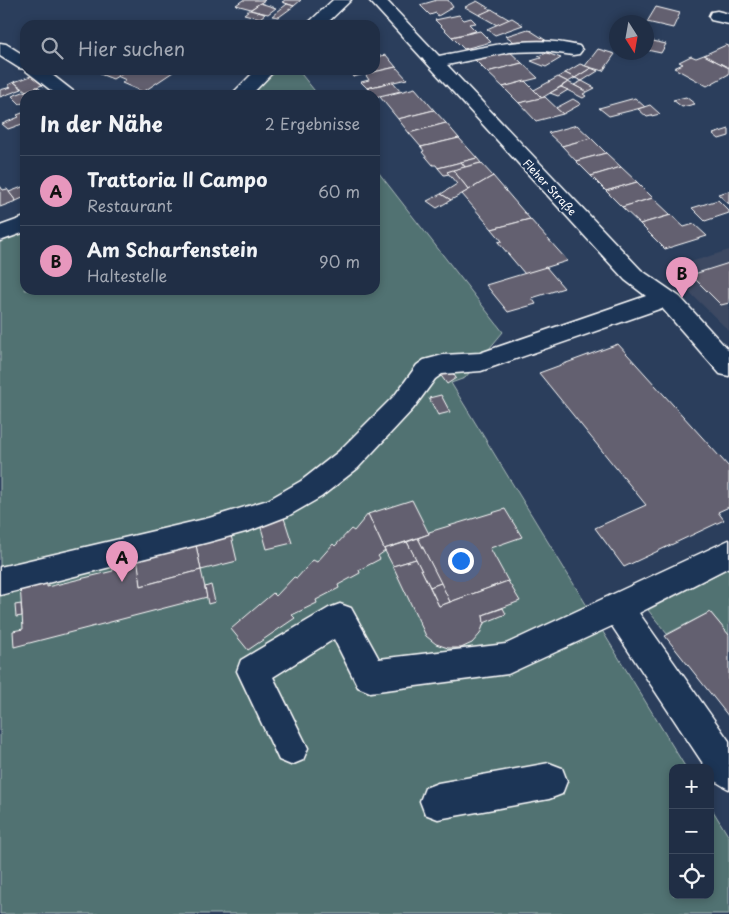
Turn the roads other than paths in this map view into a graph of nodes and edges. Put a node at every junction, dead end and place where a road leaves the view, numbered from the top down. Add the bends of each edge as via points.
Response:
1 (343, 0) edge
2 (377, 0) edge
3 (321, 20) edge
4 (0, 48) edge
5 (573, 50) dead end
6 (20, 61) edge
7 (435, 62) junction
8 (41, 75) edge
9 (261, 75) edge
10 (62, 90) edge
11 (245, 90) edge
12 (20, 226) edge
13 (0, 234) edge
14 (666, 298) junction
15 (729, 367) edge
16 (729, 553) edge
17 (0, 581) edge
18 (618, 608) junction
19 (291, 748) dead end
20 (729, 771) edge
21 (549, 780) dead end
22 (438, 801) dead end

1 - 3 street
2 - 7 street, Fleher Straße
4 - 6 street
5 - 7 street via 516,46
7 - 14 street, Fleher Straße via 633,275
8 - 10 street
9 - 11 street
12 - 13 street
14 - 15 street, Fleher Straße
14 - 17 street via 481,362 433,367 348,460 311,489 278,508 209,530
16 - 18 street
18 - 19 street via 508,659 370,676 340,618 253,671
18 - 20 street
21 - 22 street

